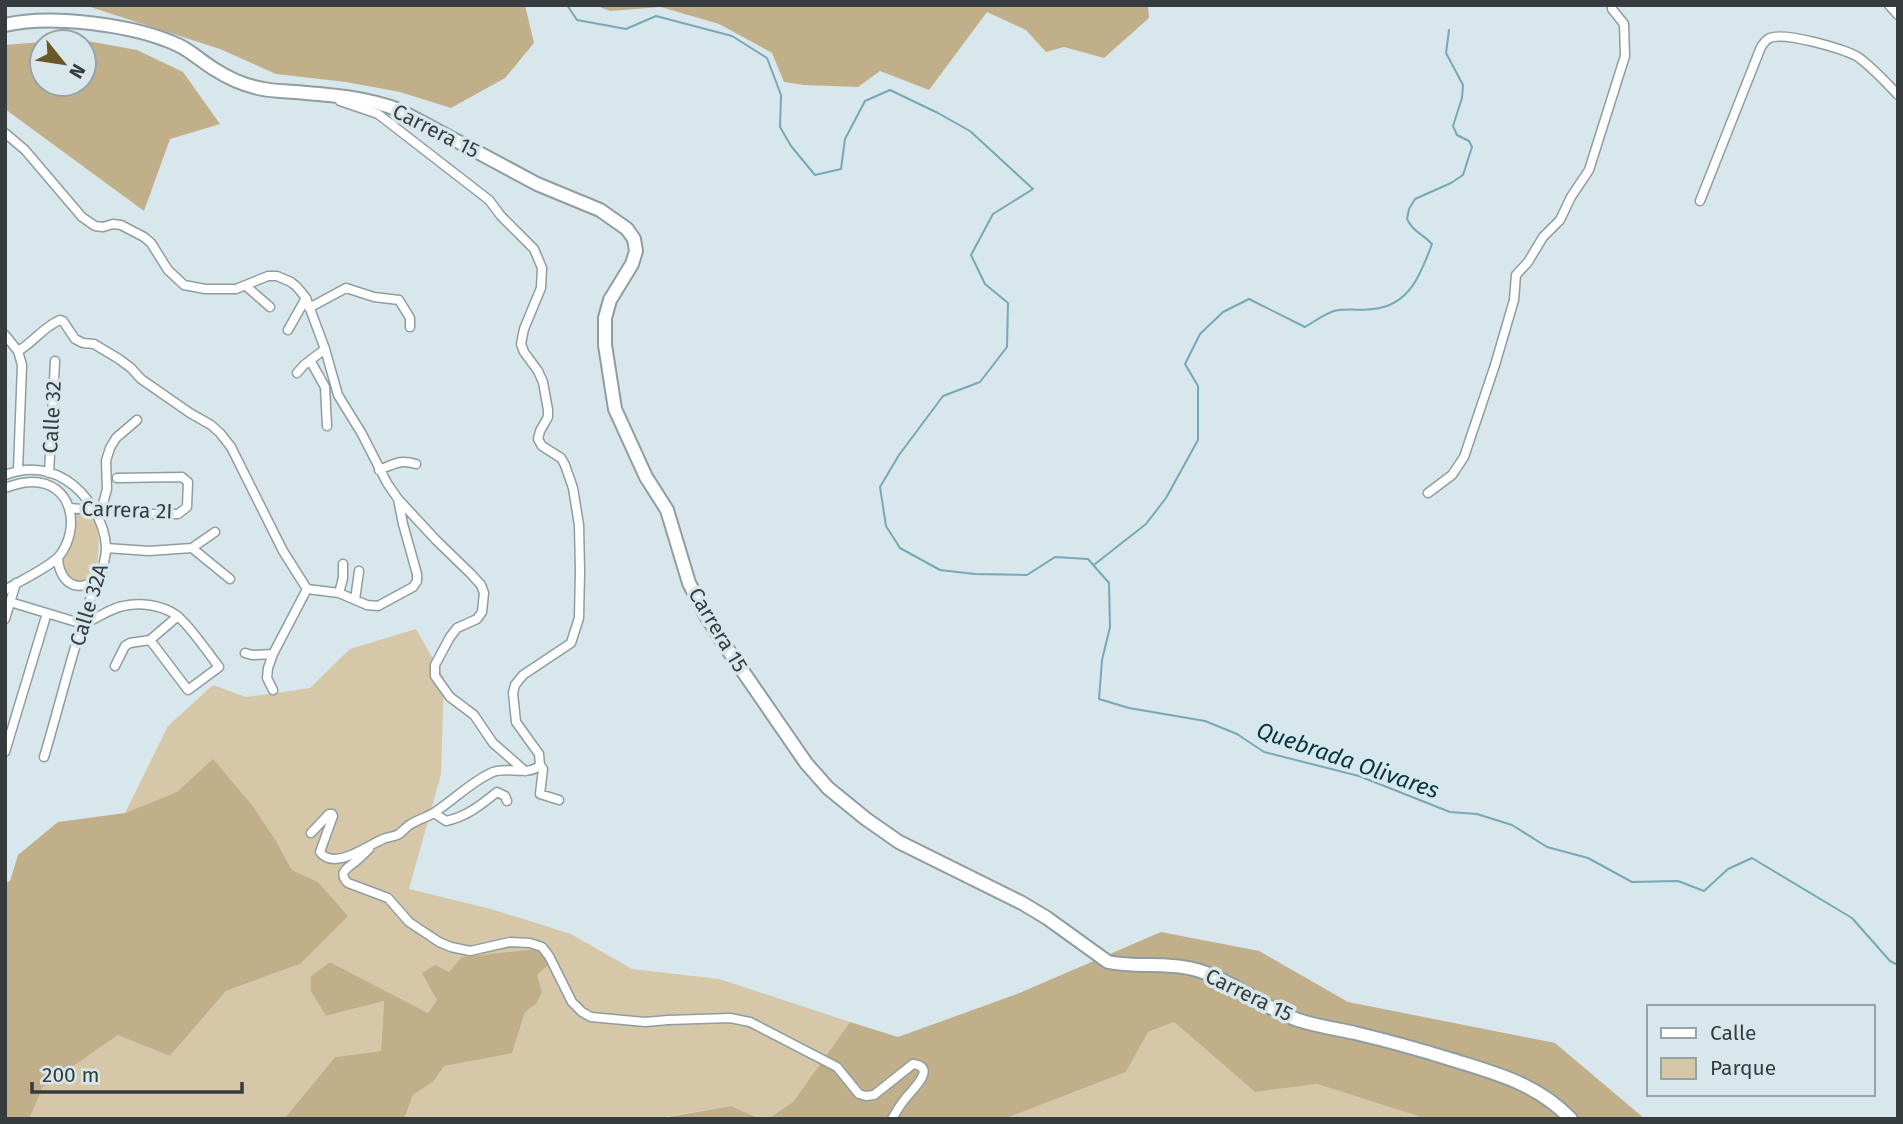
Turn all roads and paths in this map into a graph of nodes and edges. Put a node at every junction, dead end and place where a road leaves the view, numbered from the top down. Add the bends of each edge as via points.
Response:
1 (1612, 5) edge
2 (1889, 5) edge
3 (1898, 15) edge
4 (5, 25) edge
5 (321, 94) junction
6 (1898, 95) edge
7 (5, 133) edge
8 (1700, 201) dead end
9 (246, 286) junction
10 (306, 298) junction
11 (270, 307) dead end
12 (309, 308) junction
13 (410, 327) dead end
14 (288, 330) dead end
15 (5, 335) edge
16 (325, 349) junction
17 (18, 351) junction
18 (310, 360) junction
19 (55, 361) dead end
20 (297, 373) dead end
21 (137, 420) dead end
22 (327, 426) dead end
23 (416, 464) dead end
24 (18, 470) junction
25 (379, 470) junction
26 (49, 473) junction
27 (5, 475) edge
28 (117, 478) dead end
29 (5, 488) edge
30 (1428, 493) dead end
31 (398, 499) junction
32 (70, 508) junction
33 (97, 510) junction
34 (215, 532) dead end
35 (106, 548) junction
36 (192, 548) junction
37 (58, 558) junction
38 (343, 564) dead end
39 (359, 571) dead end
40 (100, 574) junction
41 (230, 579) dead end
42 (16, 583) junction
43 (307, 589) junction
44 (5, 590) edge
45 (340, 593) junction
46 (355, 600) junction
47 (10, 602) junction
48 (86, 609) junction
49 (47, 613) junction
50 (100, 615) junction
51 (178, 616) junction
52 (5, 619) edge
53 (83, 624) junction
54 (150, 640) junction
55 (245, 653) dead end
56 (273, 654) junction
57 (115, 667) dead end
58 (273, 691) dead end
59 (5, 752) edge
60 (44, 757) dead end
61 (540, 765) junction
62 (525, 771) junction
63 (559, 800) dead end
64 (507, 801) dead end
65 (434, 813) junction
66 (311, 833) dead end
67 (374, 844) junction
68 (892, 1119) edge
69 (1571, 1119) edge

1 - 30 street via 1625,24 1625,56 1589,170 1560,220 1516,275 1514,300 1464,457 1452,475
2 - 3 street
4 - 5 main road, Carrera 15 via 56,20 114,27 178,45 241,83
5 - 61 street via 378,114 471,185 529,243 542,268 541,288 521,344 543,382 548,417 538,439 561,458 573,488 580,571 575,636 523,675 513,693 516,722 539,754
5 - 69 main road, Carrera 15 via 377,101 399,110 537,184 600,210 627,229 636,251 605,317 615,410 667,510 688,583 722,642 806,763 856,811 900,842 1047,918 1108,962 1194,969 1299,1020 1394,1042 1521,1082
6 - 8 street via 1855,55 1780,36 1768,39
7 - 9 street via 82,218 95,226 121,225 144,237 184,285 205,289
9 - 10 street via 277,276 291,282
9 - 11 street
10 - 12 street
10 - 14 street
12 - 13 street via 346,288 399,300
12 - 16 street
15 - 17 street
16 - 18 street
16 - 25 street via 338,395
17 - 24 street via 22,365
17 - 43 street via 60,320 75,339 112,354 211,425 231,447
18 - 20 street
18 - 22 street via 325,387
19 - 26 street, Calle 32
21 - 33 street, Calle 32A via 110,448 107,489
23 - 25 street via 397,462
24 - 26 street
24 - 27 street
25 - 31 street
26 - 33 street, Calle 32A via 76,487
28 - 33 street, Carrera 2I via 182,477 188,482 187,507 178,514
29 - 32 street via 32,482 49,485
31 - 46 street via 417,581 378,606
31 - 62 street via 484,593 482,612 450,637 435,665 435,676 450,697 474,715 493,743
32 - 33 street, Carrera 2I
32 - 37 street, Calle 32A via 70,536
33 - 35 street, Calle 32A
34 - 36 street
35 - 36 street
35 - 40 street, Calle 32A
36 - 41 street
37 - 40 street via 62,575 76,586 86,585
37 - 42 street
38 - 45 street
39 - 46 street
40 - 48 street, Calle 32A
42 - 44 street
42 - 47 street
43 - 45 street
43 - 56 street
45 - 46 street
47 - 49 street
47 - 52 street
48 - 50 street
48 - 53 street, Calle 32A
49 - 53 street
49 - 59 street
50 - 51 street via 126,605 145,604
50 - 53 street
51 - 54 street
51 - 54 street via 219,667 188,690
53 - 60 street, Calle 32A
54 - 57 street via 125,646
55 - 56 street
56 - 58 street via 267,678
61 - 62 street
61 - 63 street via 540,794
62 - 65 street via 496,771
64 - 65 street via 497,792 457,819 446,821
65 - 67 street
66 - 67 street via 332,814 320,852 327,859
67 - 68 street via 347,868 343,874 348,883 388,898 408,922 451,947 470,951 510,942 542,947 572,1002 591,1017 750,1022 837,1066 859,1094 866,1096 874,1095 912,1064 922,1067 920,1080

